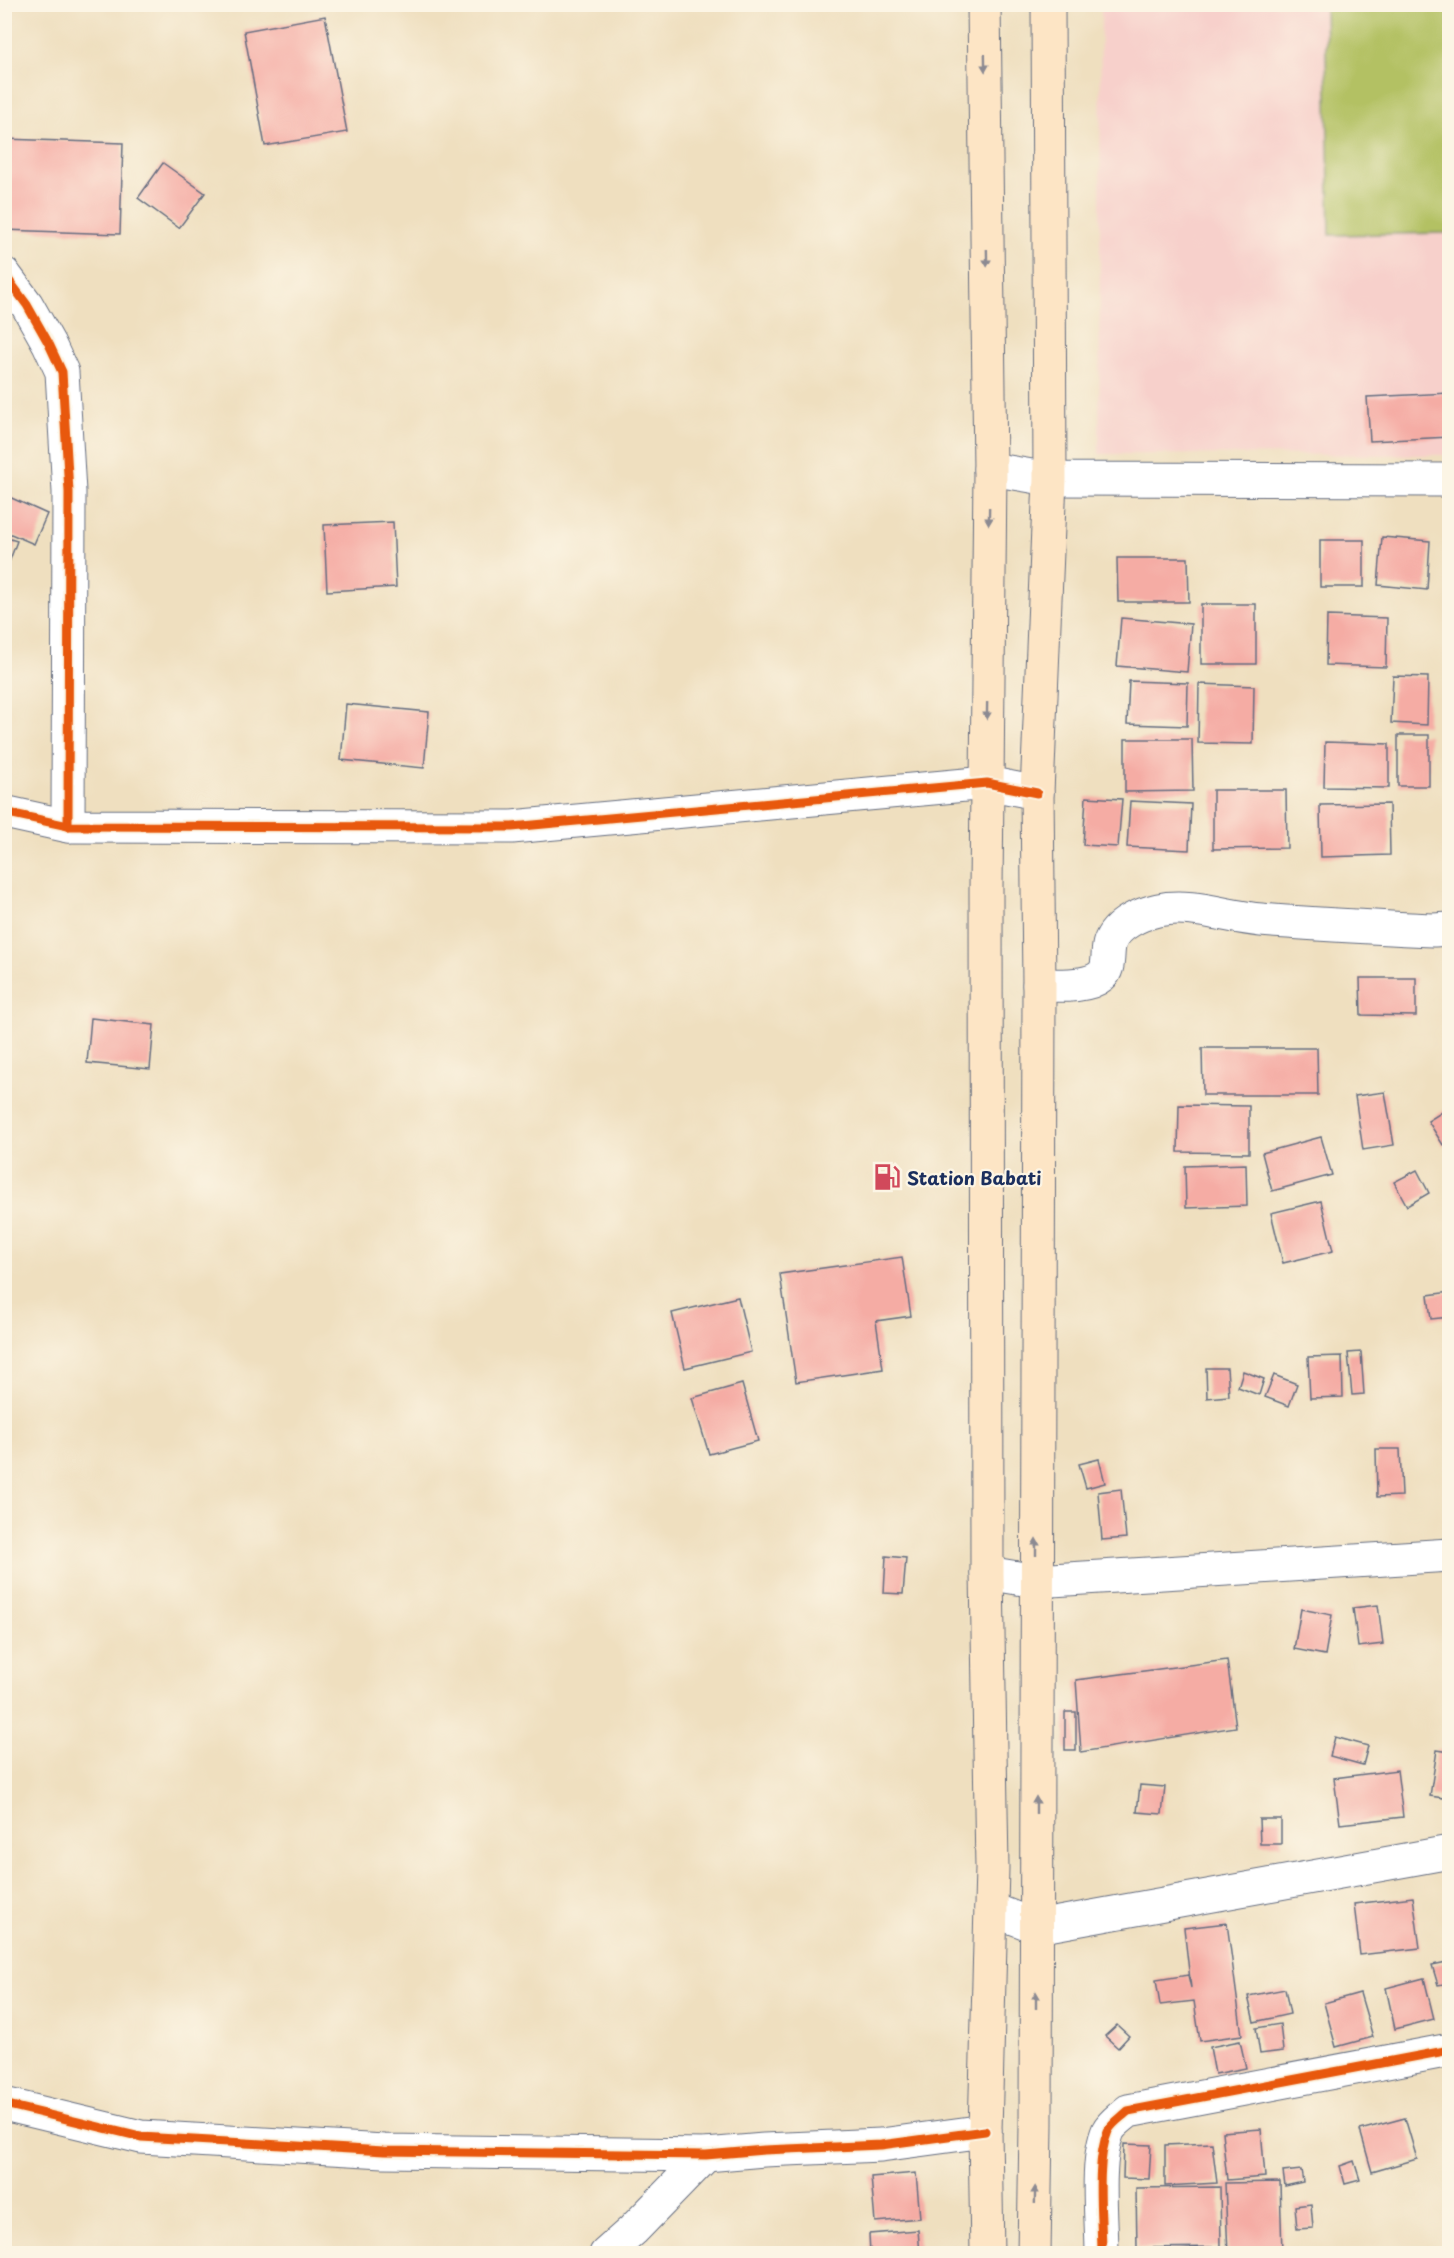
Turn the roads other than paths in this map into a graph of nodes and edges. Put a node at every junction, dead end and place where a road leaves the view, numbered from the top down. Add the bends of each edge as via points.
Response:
1 (984, 4) edge
2 (1048, 4) edge
3 (4, 274) edge
4 (990, 469) junction
5 (1050, 479) junction
6 (1449, 480) edge
7 (987, 783) junction
8 (1037, 794) junction
9 (4, 812) edge
10 (68, 826) junction
11 (1449, 929) edge
12 (1039, 985) junction
13 (1449, 1554) edge
14 (987, 1573) junction
15 (1036, 1581) junction
16 (1449, 1852) edge
17 (991, 1910) junction
18 (1037, 1927) junction
19 (1449, 2050) edge
20 (4, 2104) edge
21 (985, 2132) junction
22 (706, 2156) junction
23 (606, 2253) edge
24 (987, 2253) edge
25 (1034, 2253) edge
26 (1102, 2253) edge

1 -> 4 main road
2 - 5 main road
3 - 10 street via 27,305 62,372 69,492
4 - 5 street
4 -> 7 main road
5 - 6 street
5 - 8 main road
7 - 8 street
7 - 10 street via 512,827
7 - 14 main road
8 - 12 main road
9 - 10 street
11 - 12 street via 1270,921 1178,908 1158,910 1121,926 1110,942 1101,976 1073,985
15 -> 12 main road
13 - 15 street
14 - 15 street
14 - 17 main road
18 -> 15 main road
16 - 18 street
17 - 18 street
17 - 21 main road
25 -> 18 main road
19 - 26 street via 1128,2111 1109,2128 1103,2149
20 - 22 street via 141,2137 384,2151
21 - 22 street via 881,2145
21 - 24 main road
22 - 23 street

